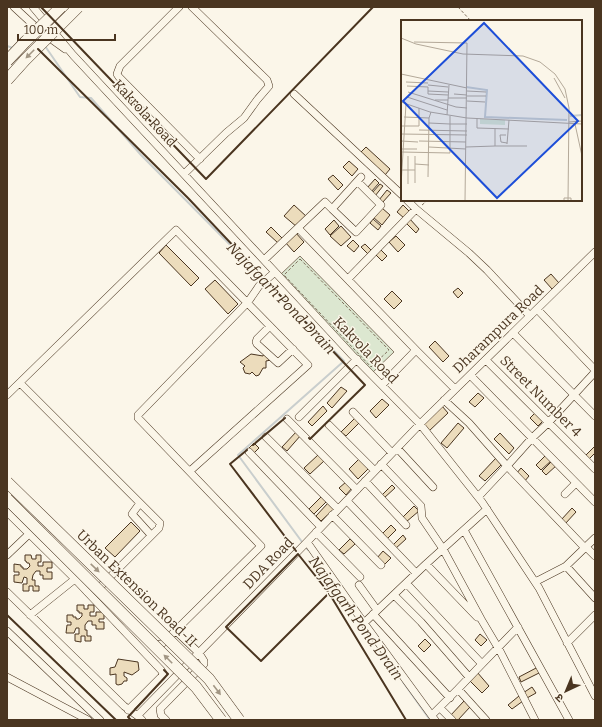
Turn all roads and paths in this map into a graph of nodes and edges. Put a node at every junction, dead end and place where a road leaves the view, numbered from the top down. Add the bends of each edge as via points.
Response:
1 (14, 7) edge
2 (33, 7) edge
3 (61, 7) edge
4 (78, 7) edge
5 (179, 7) edge
6 (192, 7) edge
7 (458, 7) edge
8 (470, 20) edge
9 (73, 55) junction
10 (7, 61) edge
11 (7, 80) edge
12 (294, 94) dead end
13 (200, 159) junction
14 (184, 174) junction
15 (401, 194) edge
16 (408, 201) edge
17 (332, 209) junction
18 (416, 209) junction
19 (298, 228) junction
20 (595, 252) edge
21 (264, 260) junction
22 (275, 272) junction
23 (348, 279) junction
24 (248, 302) junction
25 (537, 309) junction
26 (530, 316) junction
27 (270, 326) junction
28 (513, 333) junction
29 (293, 349) junction
30 (416, 350) junction
31 (356, 359) junction
32 (486, 360) junction
33 (371, 367) joint
34 (595, 371) edge
35 (470, 375) junction
36 (20, 383) junction
37 (382, 385) junction
38 (455, 389) junction
39 (7, 395) edge
40 (574, 395) junction
41 (444, 400) junction
42 (353, 412) dead end
43 (595, 416) edge
44 (299, 417) dead end
45 (287, 419) dead end
46 (549, 422) junction
47 (420, 424) junction
48 (329, 425) dead end
49 (266, 437) dead end
50 (532, 438) junction
51 (394, 451) junction
52 (248, 452) dead end
53 (381, 464) junction
54 (507, 466) junction
55 (595, 469) edge
56 (190, 471) junction
57 (375, 471) junction
58 (7, 482) edge
59 (365, 482) junction
60 (576, 483) junction
61 (433, 487) dead end
62 (357, 490) junction
63 (7, 493) edge
64 (565, 494) dead end
65 (478, 497) junction
66 (7, 499) edge
67 (346, 501) junction
68 (595, 502) edge
69 (140, 504) junction
70 (338, 509) junction
71 (487, 509) junction
72 (7, 512) edge
73 (332, 515) junction
74 (406, 525) dead end
75 (319, 530) junction
76 (464, 530) junction
77 (29, 534) junction
78 (151, 535) junction
79 (595, 538) edge
80 (304, 544) junction
81 (585, 547) junction
82 (443, 549) junction
83 (7, 555) edge
84 (595, 556) edge
85 (426, 564) junction
86 (381, 565) dead end
87 (566, 566) junction
88 (416, 573) junction
89 (360, 577) dead end
90 (75, 579) junction
91 (535, 582) junction
92 (406, 583) junction
93 (360, 585) dead end
94 (100, 586) junction
95 (7, 592) edge
96 (394, 595) junction
97 (595, 598) edge
98 (375, 612) junction
99 (30, 615) junction
100 (595, 615) edge
101 (364, 623) junction
102 (485, 626) junction
103 (518, 627) junction
104 (7, 631) edge
105 (176, 631) junction
106 (567, 643) junction
107 (498, 647) junction
108 (199, 653) junction
109 (482, 664) junction
110 (7, 677) edge
111 (469, 677) junction
112 (458, 689) junction
113 (595, 696) edge
114 (450, 698) junction
115 (440, 708) junction
116 (128, 710) junction
117 (140, 718) edge
118 (434, 718) edge
119 (88, 720) edge
120 (100, 720) edge
121 (166, 720) edge
122 (221, 720) edge
123 (239, 720) edge
124 (452, 720) edge
125 (486, 720) edge
126 (535, 720) edge
127 (569, 720) edge

1 - 9 street via 40,32
2 - 9 street
3 - 10 highway, bridge
4 -> 11 highway, bridge
5 - 13 street via 120,66 117,74
6 - 13 street via 267,80 269,86 244,118
7 - 8 path
9 - 14 street, Kakrola Road
12 - 15 street
13 - 14 street
14 - 21 street, Kakrola Road
16 - 18 street
17 - 17 street via 360,179 381,205 356,232
17 - 19 street via 325,202
18 - 23 street
18 - 26 street via 469,253
19 - 21 street
19 - 23 street
20 - 25 street, Dharampura Road
21 - 22 street, Kakrola Road
22 - 24 street via 259,286
22 - 31 street, Kakrola Road
23 - 30 street
24 - 27 street
24 - 36 street via 176,230
24 - 56 street via 138,415 138,418
25 - 26 street, Dharampura Road
25 - 34 street
26 - 28 street, Dharampura Road
27 - 29 street
27 - 29 street via 257,339 257,344 278,363
28 - 32 street, Dharampura Road
28 - 40 street
29 - 56 street via 308,365 306,368
30 - 37 street
30 - 38 street
31 - 37 street, Kakrola Road
31 - 44 street
32 - 35 street, Dharampura Road
32 - 46 street, Street Number 4
33 - 33 path via 284,274 300,260 389,350
34 - 40 street
35 - 38 street, Dharampura Road
35 - 50 street
36 - 39 street
36 - 69 street
37 - 47 street, Kakrola Road
38 - 41 street, Dharampura Road
40 - 43 street
40 - 46 street
41 - 47 street, Dharampura Road
41 - 54 street
42 - 51 street
45 - 62 street
46 - 50 street
46 - 55 street, Street Number 4
47 - 51 street, DDA Road
47 - 65 street, Kakrola Road
48 - 57 street
49 - 70 street
50 - 54 street
50 - 60 street
51 - 53 street, DDA Road
51 - 61 street
52 - 75 street
53 - 57 street, DDA Road
53 - 82 street via 421,506 422,518
54 - 65 street
54 - 81 street
56 - 105 street via 261,546
57 - 59 street, DDA Road
58 -> 123 highway, Urban Extension Road-II, bridge via 209,679
59 - 62 street, DDA Road
59 - 74 street
60 - 64 street
60 - 68 street
62 - 67 street, DDA Road
63 - 94 street
65 - 71 street, Kakrola Road
122 -> 66 highway, Urban Extension Road-II, bridge via 196,687
67 - 70 street, DDA Road
67 - 88 street
69 - 78 street via 132,514
69 - 78 street via 160,523
70 - 73 street, DDA Road
71 - 76 street
71 - 91 street, Kakrola Road
72 - 77 street
73 - 75 street, DDA Road
73 - 86 street
75 - 80 street, DDA Road
75 - 89 street
76 - 82 street
76 - 103 street
77 - 83 street
77 - 90 street
78 - 94 street
79 - 81 street
80 - 101 street
80 - 108 street, DDA Road
81 - 84 street
81 - 87 street
82 - 85 street
82 - 102 street
85 - 88 street
85 - 102 street
87 - 91 street
87 - 97 street
88 - 92 street
90 - 99 street
90 - 116 street via 163,673
91 - 106 street, Kakrola Road
92 - 96 street
92 - 109 street
93 - 98 street
94 - 105 street via 156,645 163,643
95 - 99 street
96 - 98 street
96 - 111 street
98 - 101 street
98 - 114 street
99 - 116 street
100 - 106 street
101 - 118 street
102 - 107 street
103 - 107 street
103 - 127 street
104 - 120 street
105 - 108 street
106 - 113 street, Kakrola Road
107 - 109 street
107 - 126 street
108 - 117 street, DDA Road via 139,714
108 - 121 street via 204,664 160,709 161,716
109 - 111 street
110 - 119 street
111 - 112 street
112 - 114 street
112 - 125 street
114 - 115 street
115 - 118 street
115 - 124 street
116 - 117 street

